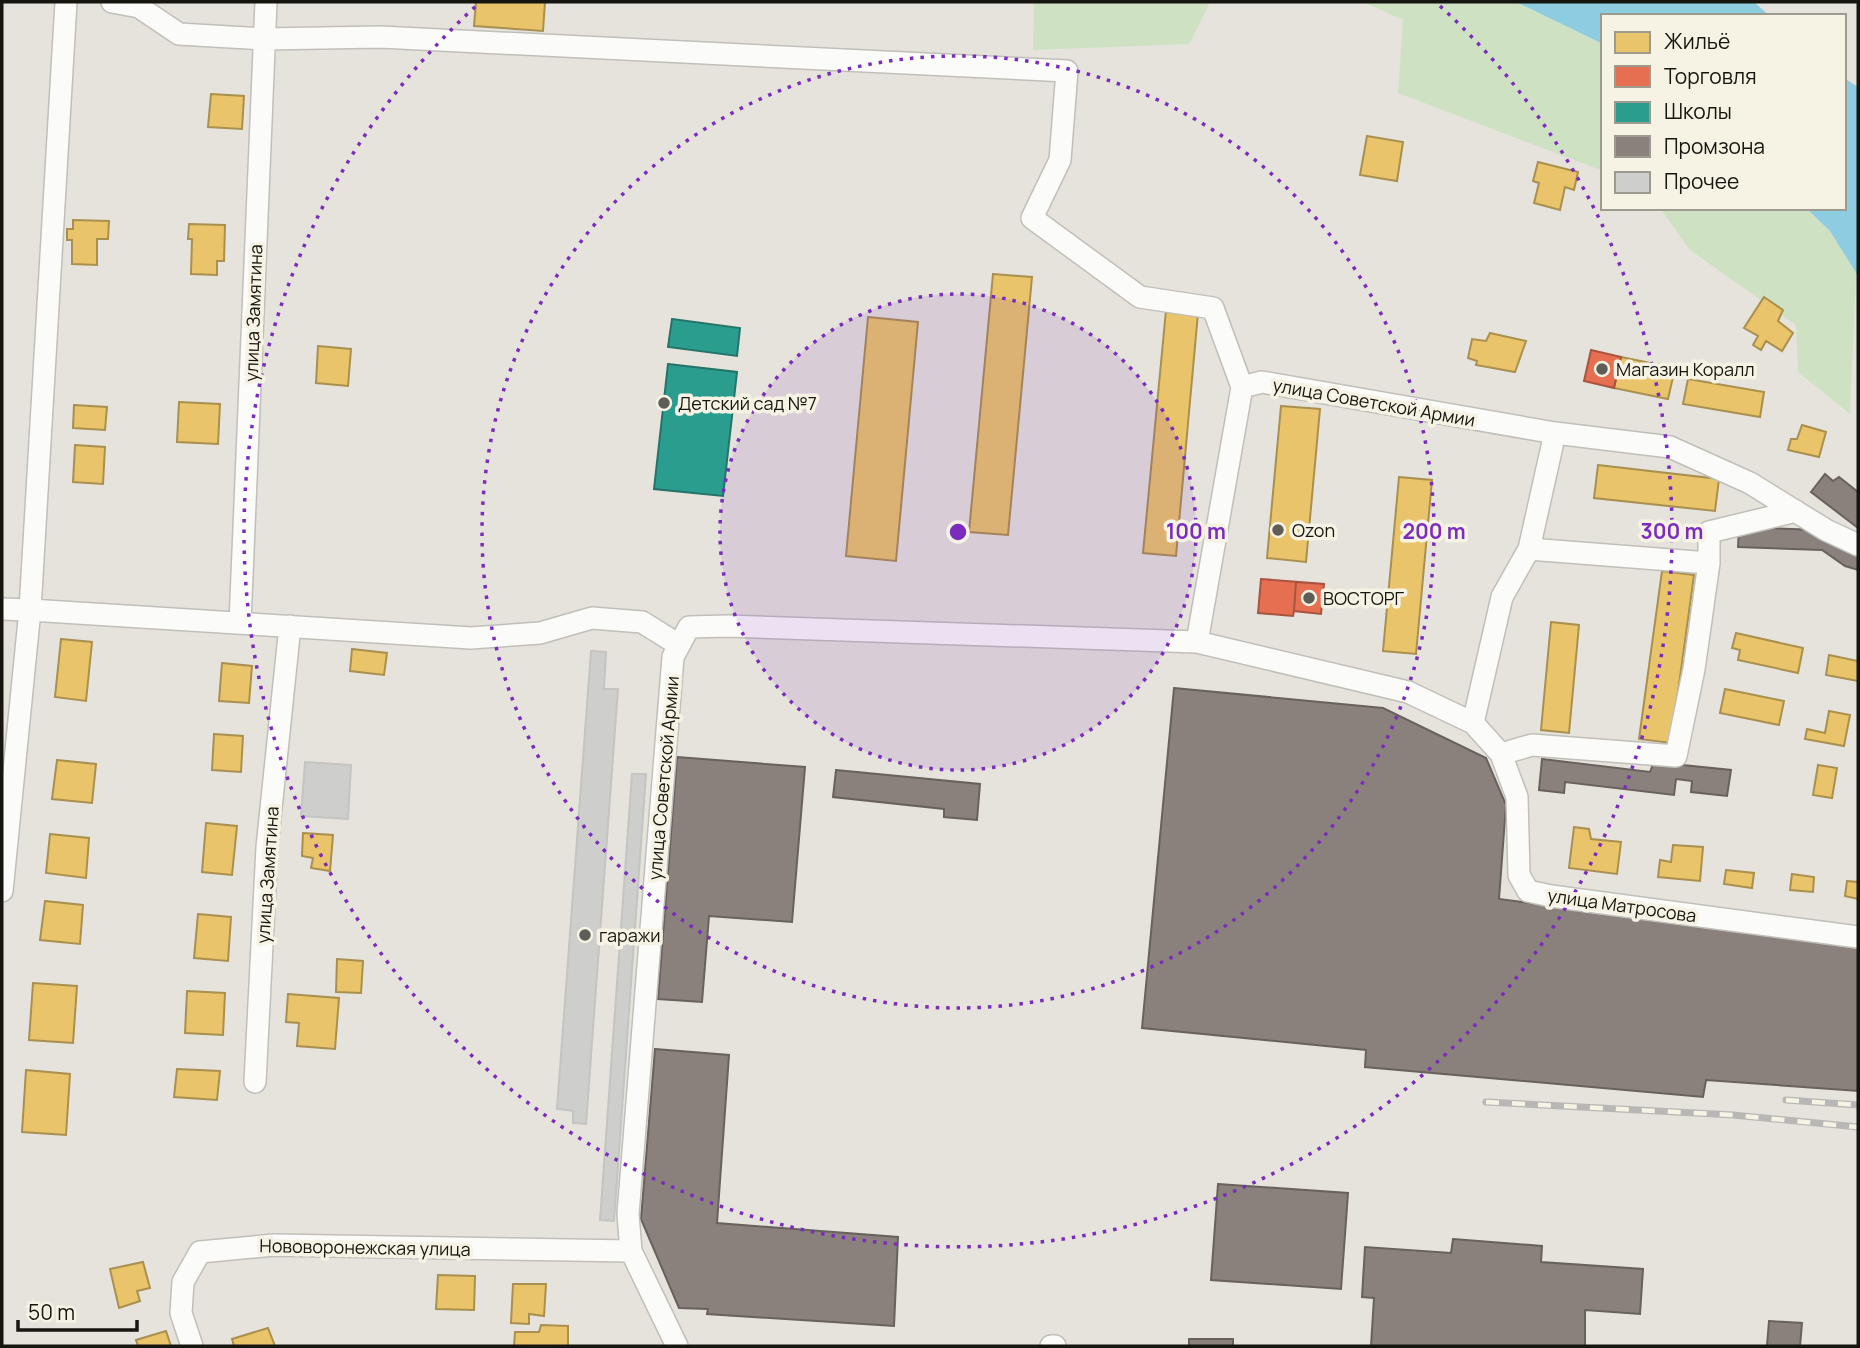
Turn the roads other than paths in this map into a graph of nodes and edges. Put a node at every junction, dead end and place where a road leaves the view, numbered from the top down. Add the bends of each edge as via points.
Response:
1 (66, 2) edge
2 (112, 2) edge
3 (266, 2) edge
4 (264, 39) junction
5 (1242, 387) junction
6 (1555, 433) junction
7 (1796, 511) junction
8 (1858, 545) edge
9 (1529, 550) junction
10 (1709, 563) junction
11 (2, 609) edge
12 (30, 610) junction
13 (240, 623) junction
14 (290, 626) junction
15 (1197, 642) junction
16 (679, 645) junction
17 (1474, 723) junction
18 (1502, 754) junction
19 (2, 891) edge
20 (1858, 937) edge
21 (255, 1082) dead end
22 (631, 1251) junction
23 (192, 1346) edge
24 (677, 1346) edge

1 - 12 street
2 - 4 street via 139,6 179,34
3 - 4 street, улица Замятина
4 - 5 street via 380,37 1067,71 1060,159 1032,218 1140,297 1213,308
4 - 13 street, улица Замятина
5 - 6 street, улица Советской Армии via 1262,382
5 - 15 street
6 - 7 street, улица Советской Армии via 1670,447 1750,483
6 - 9 street
7 - 8 street, улица Советской Армии
7 - 10 street via 1709,533
9 - 10 street
9 - 17 street via 1502,597
10 - 18 street via 1676,757 1532,745
11 - 12 street
12 - 13 street
12 - 19 street
13 - 14 street
14 - 16 street via 471,638 540,633 592,618 642,622
14 - 21 street, улица Замятина via 267,847
15 - 16 street via 728,626 689,627
15 - 17 street via 1408,692
16 - 22 street, улица Советской Армии via 673,657 669,699 628,1214
17 - 18 street
18 - 20 street, улица Матросова via 1517,797 1519,875 1528,891
22 - 23 street, Нововоронежская улица via 274,1245 200,1252 183,1282 181,1313
22 - 24 street, улица Советской Армии

